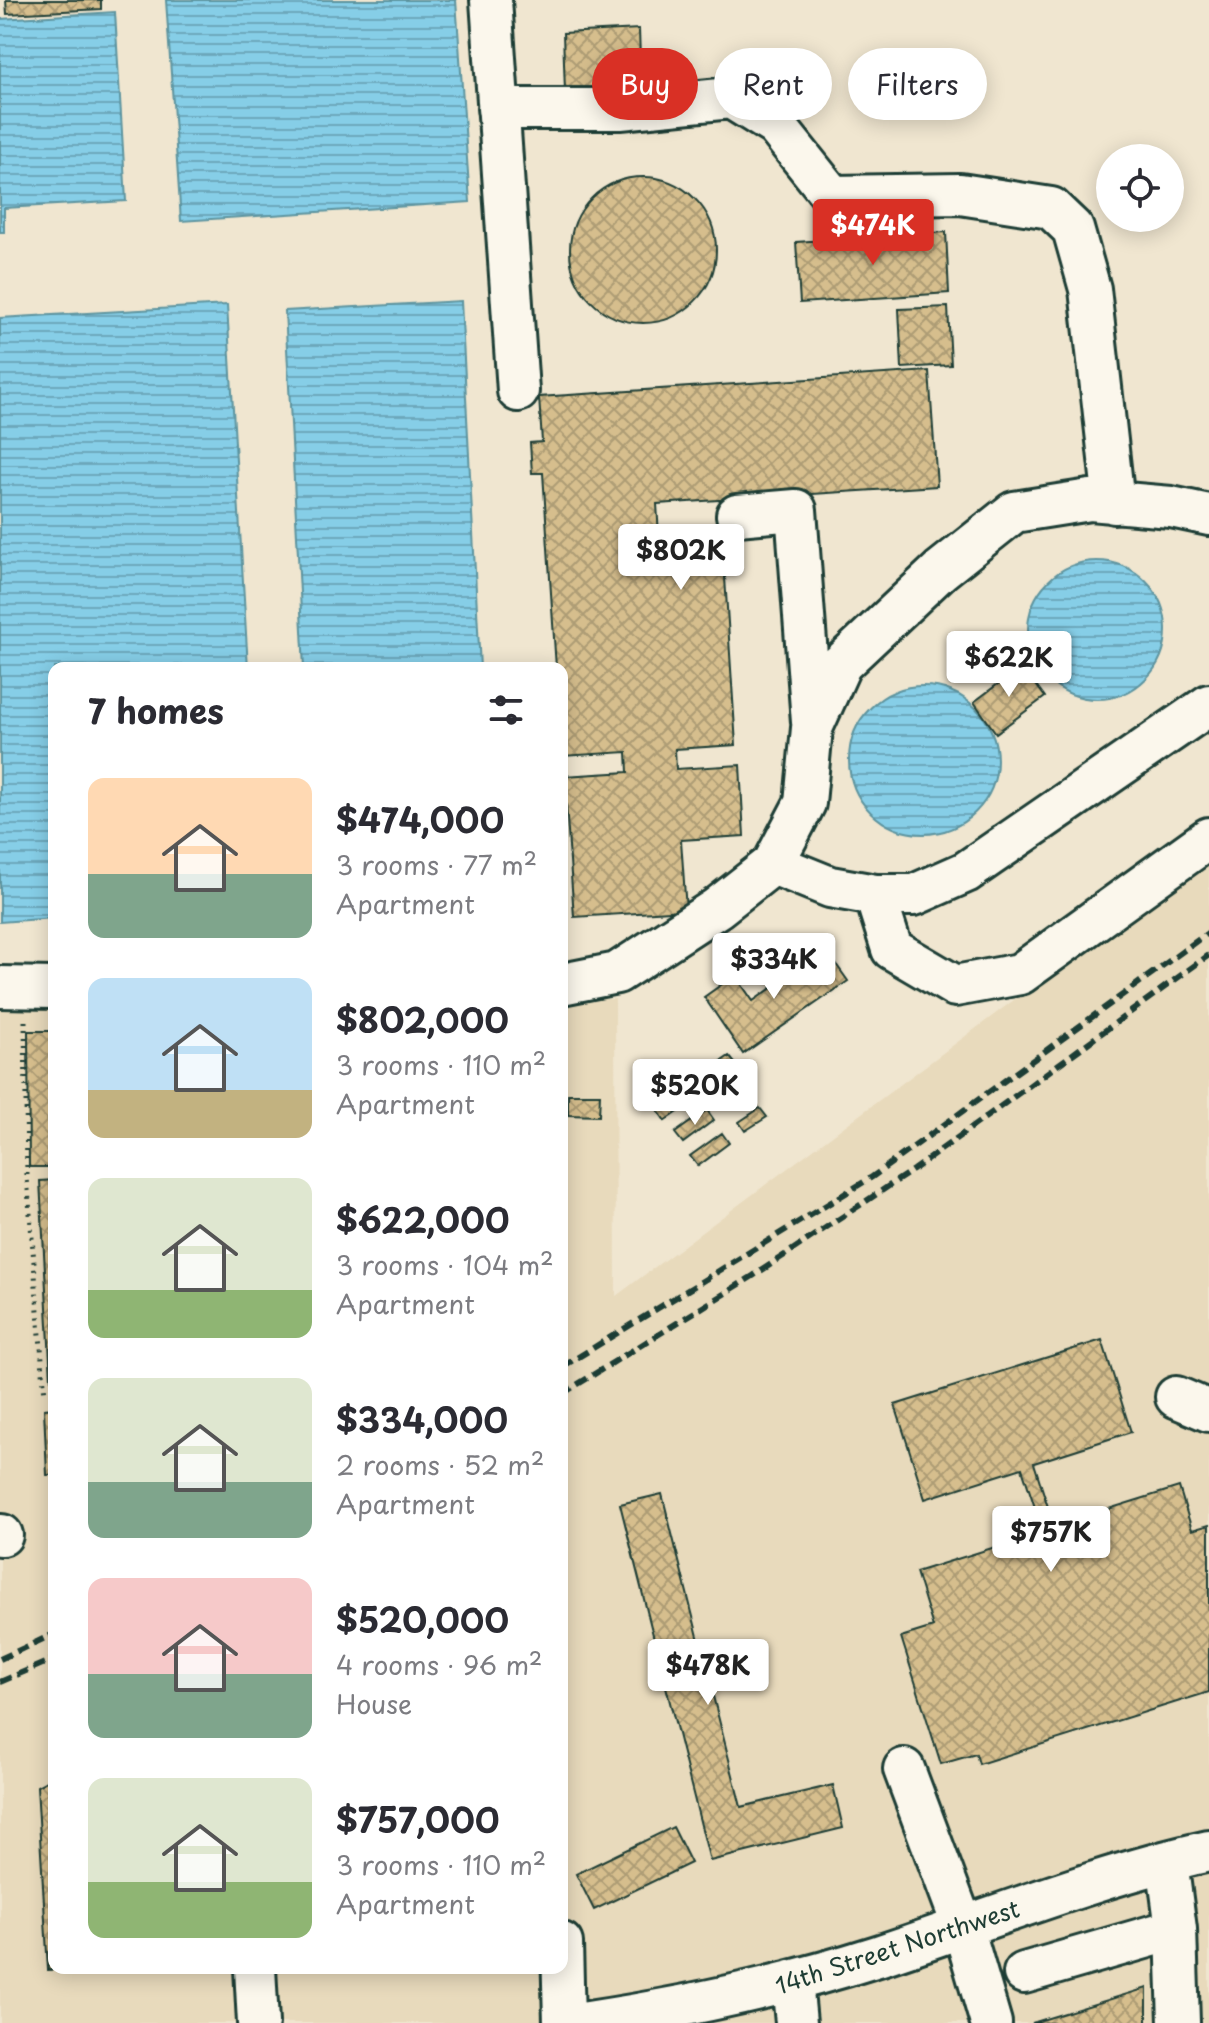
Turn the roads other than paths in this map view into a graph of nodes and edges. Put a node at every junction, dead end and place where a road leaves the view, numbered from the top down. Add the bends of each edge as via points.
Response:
1 (491, 0) edge
2 (498, 109) junction
3 (518, 391) dead end
4 (1114, 503) junction
5 (737, 515) dead end
6 (1209, 515) edge
7 (1209, 705) edge
8 (812, 728) junction
9 (1209, 838) edge
10 (773, 864) junction
11 (875, 895) junction
12 (568, 983) edge
13 (0, 987) edge
14 (48, 988) edge
15 (904, 1769) dead end
16 (1209, 1851) edge
17 (1167, 1861) junction
18 (1049, 1898) junction
19 (963, 1927) junction
20 (1176, 1929) junction
21 (1064, 1958) junction
22 (1024, 1973) dead end
23 (255, 1974) edge
24 (563, 1974) edge
25 (792, 1981) junction
26 (646, 2018) edge
27 (258, 2023) edge
28 (564, 2023) edge
29 (582, 2023) edge
30 (796, 2023) edge
31 (991, 2023) edge
32 (1179, 2023) edge

1 - 2 street
2 - 3 street
2 - 4 street via 620,109 731,98 776,126 832,196 960,194 1051,208 1073,229 1090,289
4 - 6 street
4 - 8 street via 1090,500 1014,512 941,570 841,664
5 - 8 street via 796,510
7 - 11 street via 966,872 914,895
8 - 10 street via 805,803
9 - 11 street via 1020,974 955,986 892,949
10 - 11 street via 830,887
10 - 12 street via 617,973
13 - 14 street
15 - 19 street
16 - 17 street, 14th Street Northwest
17 - 18 street, 14th Street Northwest
17 - 20 street
18 - 19 street, 14th Street Northwest
18 - 21 street
19 - 25 street, 14th Street Northwest
19 - 31 street
20 - 21 street
20 - 32 street
21 - 22 street
23 - 27 street
24 - 28 street
25 - 26 street, 14th Street Northwest
25 - 30 street
26 - 29 street, 14th Street Northwest

